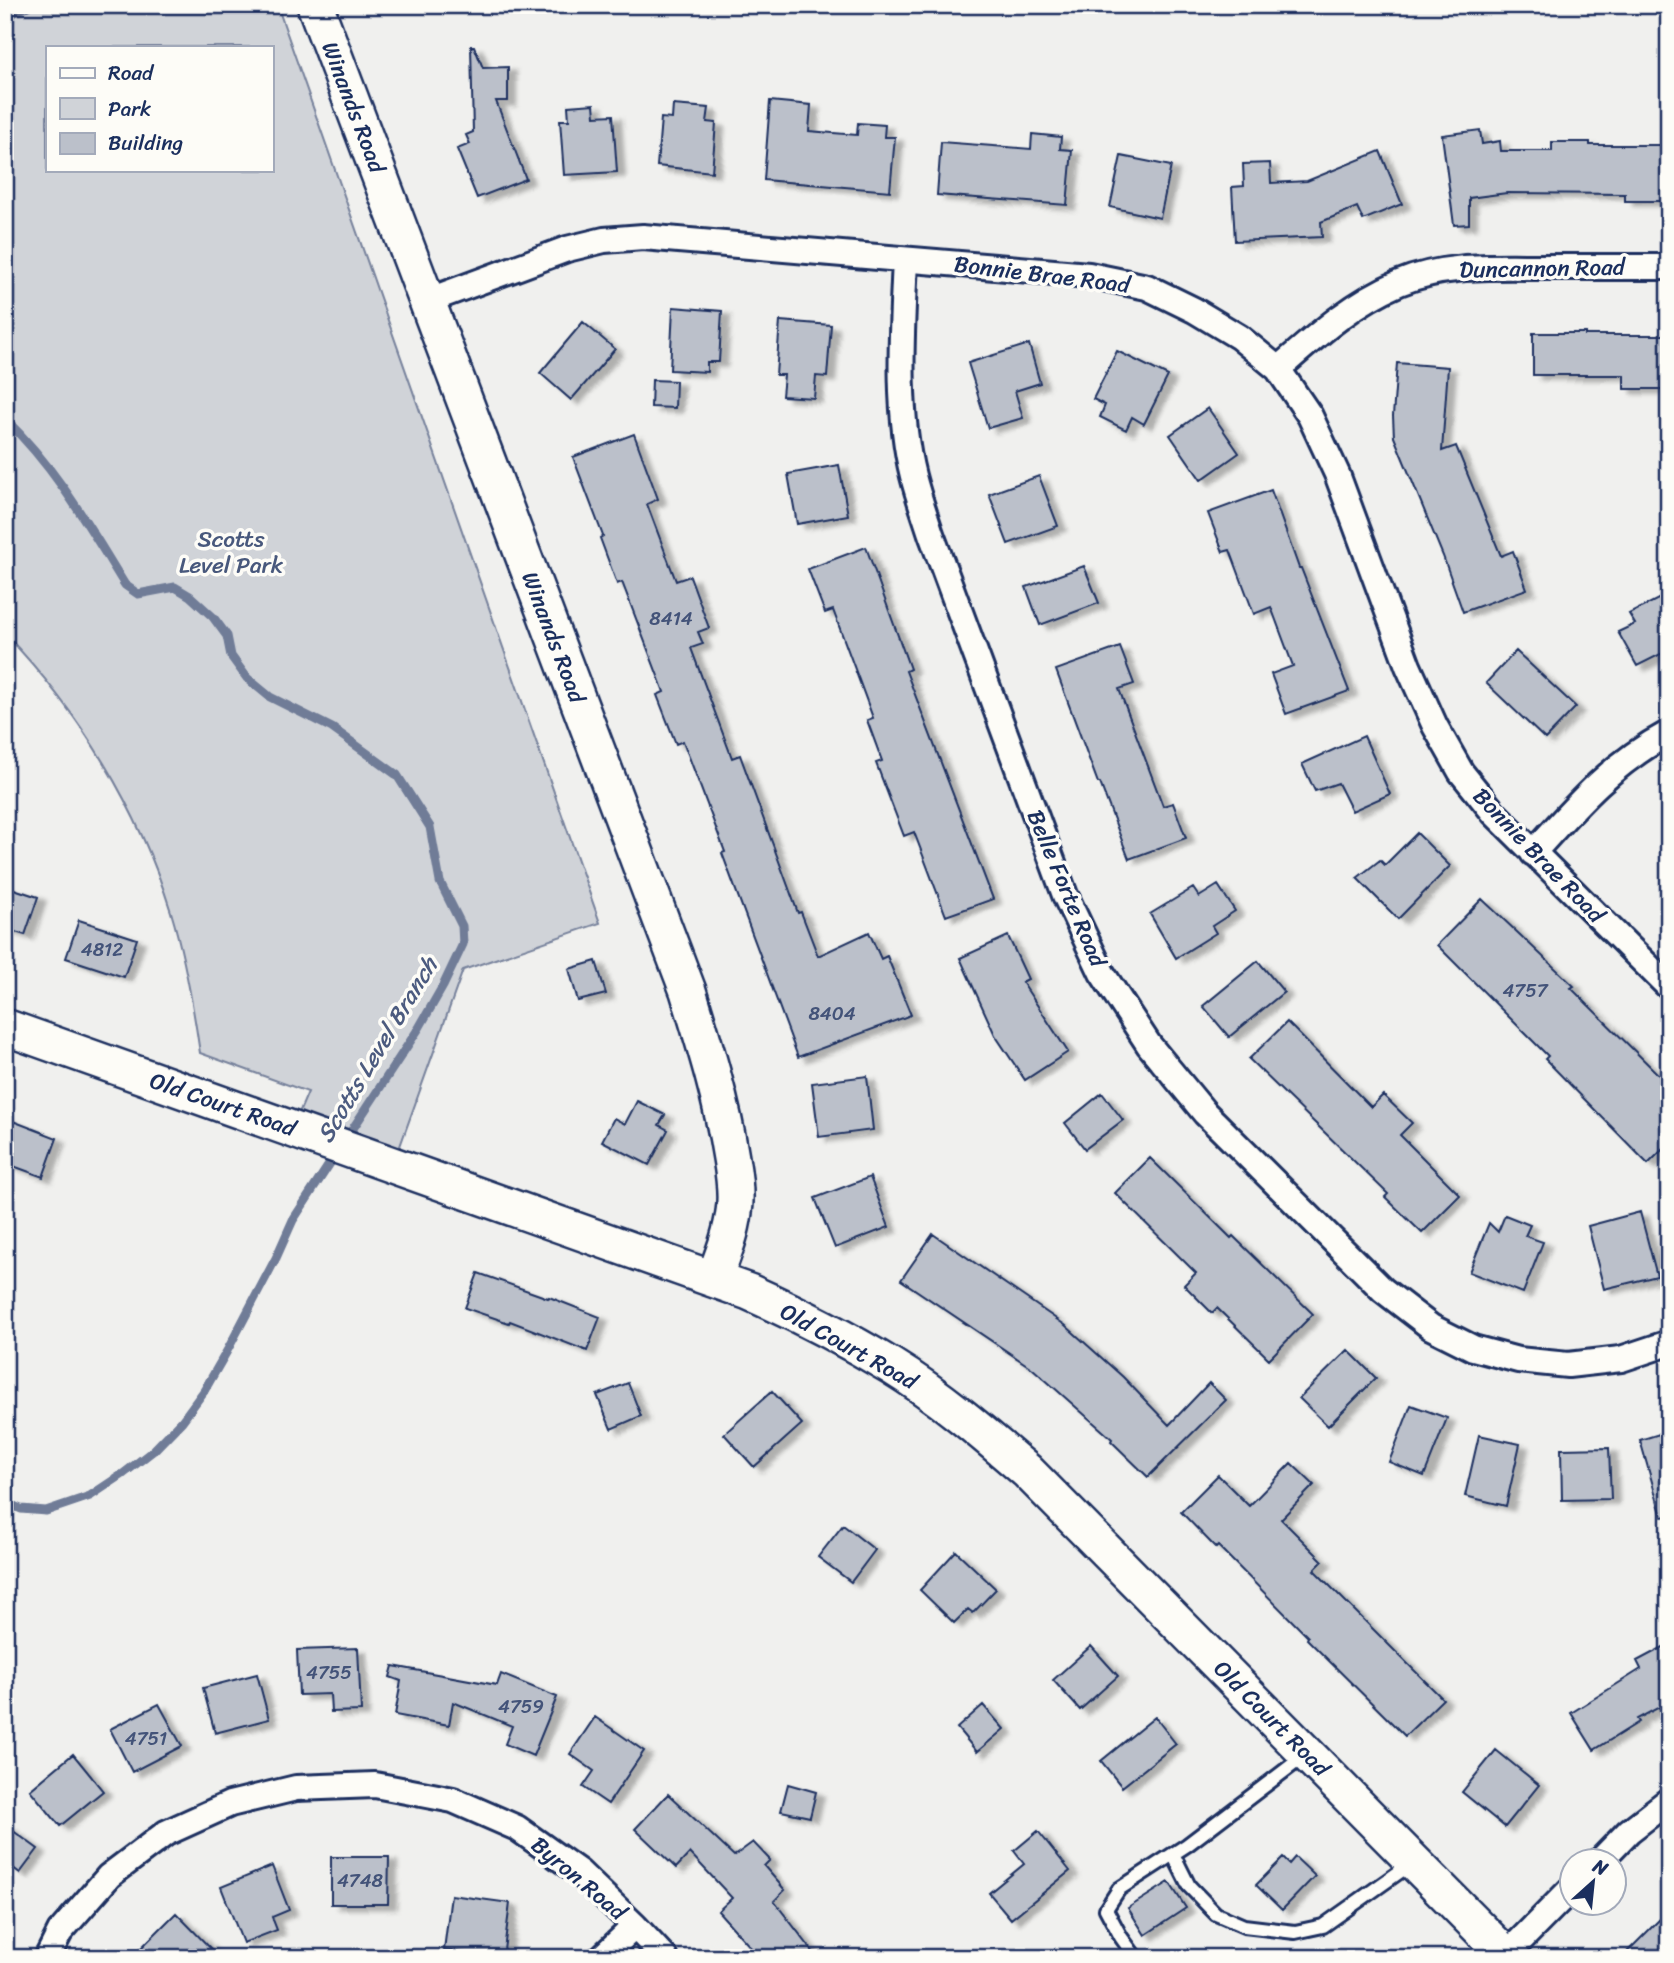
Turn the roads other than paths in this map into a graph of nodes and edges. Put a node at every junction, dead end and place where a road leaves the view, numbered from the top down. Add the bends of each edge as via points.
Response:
1 (315, 5) edge
2 (905, 260) junction
3 (1669, 267) edge
4 (427, 301) junction
5 (1278, 369) junction
6 (1669, 733) edge
7 (1534, 853) junction
8 (1669, 987) edge
9 (5, 1027) edge
10 (714, 1279) junction
11 (1669, 1343) edge
12 (1307, 1753) junction
13 (1669, 1800) edge
14 (1612, 1848) edge
15 (1173, 1854) junction
16 (1414, 1862) junction
17 (1558, 1903) edge
18 (635, 1926) junction
19 (1507, 1956) edge
20 (47, 1958) edge
21 (601, 1958) edge
22 (665, 1958) edge
23 (1136, 1958) edge

1 - 4 main road, Winands Road
2 - 4 street, Bonnie Brae Road via 643,237 604,240 567,249
2 - 5 street, Bonnie Brae Road via 1089,275 1147,287 1239,337
2 - 11 street, Belle Forte Road via 904,414 913,475 931,534 1065,895 1102,973 1149,1045 1205,1113 1383,1290 1431,1327 1473,1348 1518,1360 1568,1365 1621,1359
3 - 5 street, Duncannon Road via 1436,271 1367,299 1334,320
4 - 10 main road, Winands Road via 688,991 709,1058 727,1131 735,1210
5 - 7 street, Bonnie Brae Road via 1310,416 1337,474 1435,726 1461,772
6 - 7 street via 1617,766
7 - 8 street, Bonnie Brae Road
9 - 10 main road, Old Court Road
10 - 12 main road, Old Court Road via 848,1340 986,1436 1027,1471
12 - 15 lane
12 - 16 main road, Old Court Road
13 - 14 street
15 - 16 lane via 1189,1886 1216,1913 1244,1926 1295,1932 1323,1926
15 - 23 lane via 1119,1888 1106,1909
16 - 19 main road, Old Court Road
17 - 19 street
18 - 20 street, Byron Road via 579,1872 517,1828 453,1800 374,1785 296,1788 230,1804 166,1833 109,1876 60,1932
18 - 21 street
18 - 22 street, Byron Road

